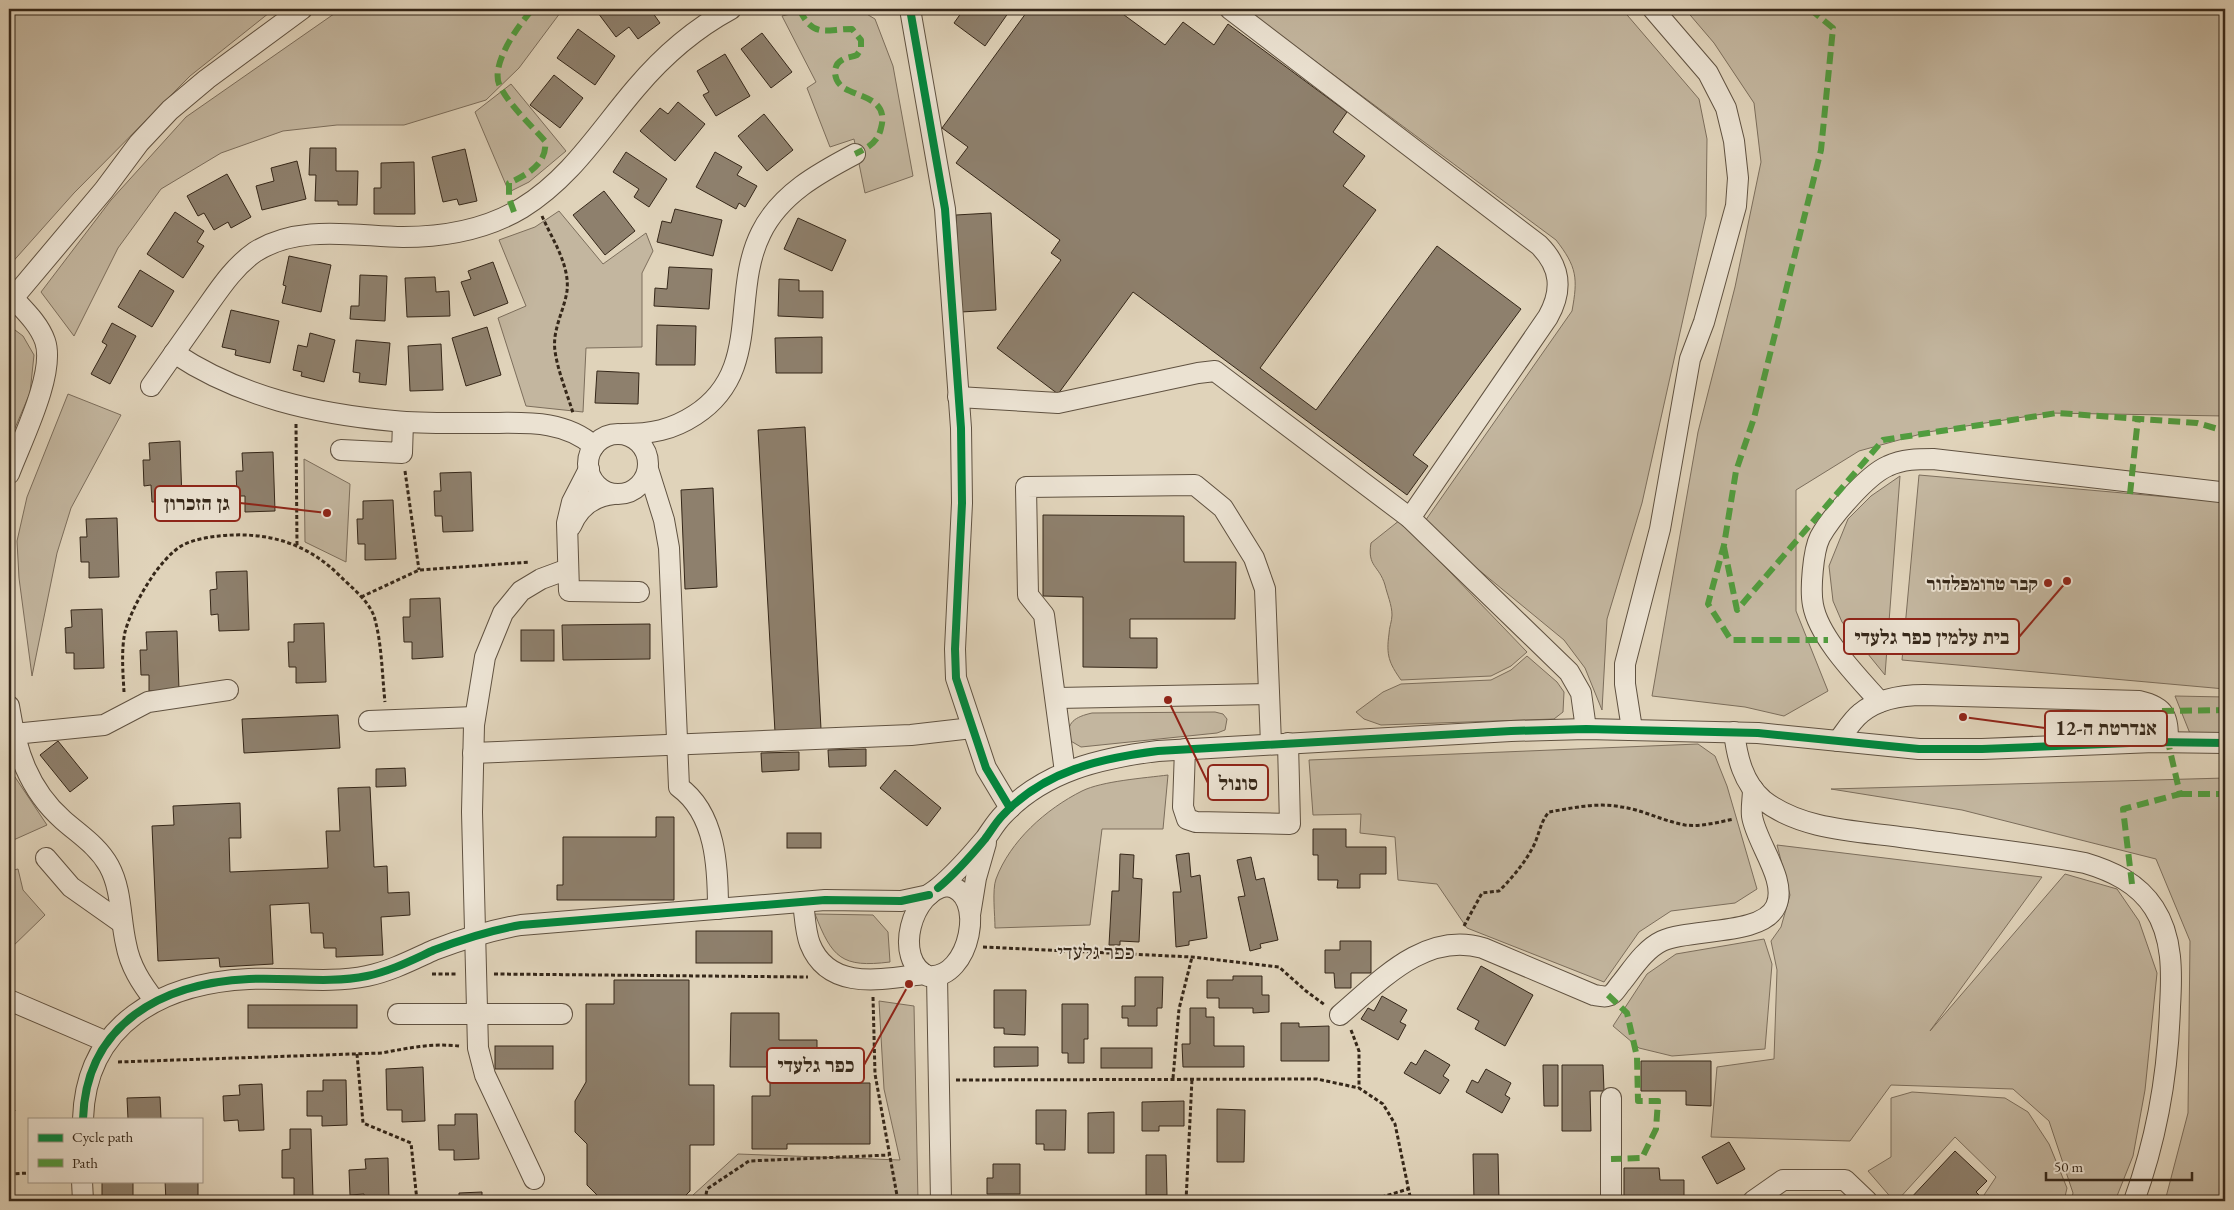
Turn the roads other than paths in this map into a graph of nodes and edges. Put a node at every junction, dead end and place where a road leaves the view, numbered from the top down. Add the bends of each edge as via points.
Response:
1 (302, 9) edge
2 (731, 9) edge
3 (910, 9) edge
4 (1230, 9) edge
5 (1653, 9) edge
6 (855, 154) dead end
7 (11, 300) edge
8 (174, 353) junction
9 (151, 386) dead end
10 (958, 398) junction
11 (403, 422) junction
12 (673, 426) junction
13 (623, 434) junction
14 (587, 441) junction
15 (341, 450) dead end
16 (648, 466) junction
17 (589, 469) junction
18 (9, 474) edge
19 (2220, 492) dead end
20 (616, 494) junction
21 (1410, 518) junction
22 (666, 529) junction
23 (567, 540) junction
24 (568, 564) junction
25 (640, 592) dead end
26 (228, 690) dead end
27 (1269, 694) junction
28 (1056, 698) junction
29 (1880, 702) junction
30 (9, 706) edge
31 (475, 717) junction
32 (378, 721) road end
33 (972, 728) junction
34 (1586, 729) junction
35 (1632, 729) junction
36 (1734, 732) junction
37 (14, 734) junction
38 (1838, 741) junction
39 (2168, 742) junction
40 (2225, 743) edge
41 (1280, 744) junction
42 (678, 746) junction
43 (1185, 749) junction
44 (473, 752) junction
45 (1065, 772) junction
46 (1753, 789) junction
47 (1010, 808) junction
48 (990, 831) junction
49 (46, 858) dead end
50 (933, 892) junction
51 (873, 900) junction
52 (803, 902) junction
53 (718, 909) junction
54 (122, 923) junction
55 (970, 924) junction
56 (475, 935) junction
57 (910, 938) junction
58 (930, 975) junction
59 (9, 1000) edge
60 (155, 1001) junction
61 (398, 1014) dead end
62 (477, 1014) junction
63 (562, 1014) dead end
64 (1340, 1015) road end
65 (107, 1042) junction
66 (1611, 1098) dead end
67 (83, 1118) edge
68 (534, 1179) dead end
69 (82, 1182) edge
70 (83, 1201) edge
71 (941, 1201) edge
72 (1611, 1201) edge
73 (1753, 1201) edge
74 (1867, 1201) edge
75 (2134, 1201) edge

1 - 7 street via 206,78 170,110 139,143 104,190
2 - 8 street via 692,34 654,68 586,152 534,199 500,219 454,233 405,237 324,234 269,245 236,269
3 - 10 street via 945,209
4 - 21 street via 1539,245 1556,270 1558,291 1548,317
5 - 35 street via 1708,73 1726,108 1738,178 1736,206 1704,322 1690,359 1660,529 1625,664
6 - 12 street via 797,190 771,216 756,244 747,272 740,351 730,379 702,410
7 - 18 street via 39,328 46,343 48,360 44,382
8 - 9 street
8 - 11 street via 216,377 262,396 339,415
10 - 21 street via 1058,403 1215,371
10 - 33 street via 962,503 956,678
11 - 14 street via 534,423 557,426
11 - 15 street via 402,453
12 - 13 street via 649,434
12 - 16 street via 659,443
13 - 14 street
13 - 16 street via 643,446
14 - 17 street
16 - 20 street via 645,478 636,488
16 - 22 street
17 - 20 street via 597,485
17 - 23 street via 570,509
19 - 29 street via 1933,459 1907,460 1887,466 1854,492 1820,538 1812,577 1813,606 1828,640
20 - 22 street via 633,496 647,504
20 - 23 street via 601,495 584,506 573,521
21 - 34 street via 1569,672 1581,693
22 - 42 street
23 - 24 street
24 - 25 street via 569,592
24 - 31 street via 522,591 503,613 485,658
26 - 37 street via 148,702 104,725
27 - 28 street
27 - 28 street via 1265,589 1254,558 1223,508 1207,493 1195,485 1026,487 1028,595 1044,614
27 - 41 street
28 - 45 street
29 - 38 street via 1860,714
29 - 39 street via 1906,695 2154,704 2162,711 2168,725
30 - 37 street
31 - 32 street
31 - 44 street
33 - 42 street via 911,735
33 - 47 street via 986,768
34 - 35 street
34 - 41 street
35 - 36 street
36 - 38 street
36 - 46 street via 1741,768
37 - 54 street via 25,771 37,791 62,819 92,844 108,865 117,888
38 - 39 street via 1935,750
39 - 40 street
41 - 43 street
41 - 43 street via 1290,824 1196,822 1187,819 1183,808
42 - 44 street
42 - 53 street via 679,786 700,808 712,843
43 - 45 street via 1116,758
44 - 56 street
45 - 47 street via 1029,791
46 - 64 street via 1752,816 1779,891 1776,907 1766,918 1754,924 1662,941 1650,949 1612,994 1604,996 1594,995 1483,948 1454,943 1416,955 1398,966
46 - 75 street via 1774,808 1807,822 2085,863 2118,875 2144,895 2162,923 2167,939 2171,979 2170,1032 2158,1124
47 - 48 street
48 - 50 street via 964,863
48 - 55 street via 976,878
49 - 54 street via 71,887
50 - 51 street via 911,900
50 - 55 street via 952,887 960,891 968,905
50 - 57 street via 914,917
51 - 52 street
51 - 57 street via 900,918
52 - 53 street
52 - 58 street via 814,953 832,972 846,977 872,979
53 - 56 street via 522,925
54 - 60 street via 132,964
55 - 58 street via 965,946 951,968
56 - 60 street via 368,976 218,981
56 - 62 street
57 - 58 street via 916,968
58 - 71 street via 939,1080
59 - 65 street
60 - 65 street via 122,1024
61 - 62 street
62 - 63 street
62 - 68 street via 478,1048 485,1075
65 - 67 street via 95,1062
66 - 72 street
69 - 70 street
73 - 74 street via 1783,1180 1846,1180

